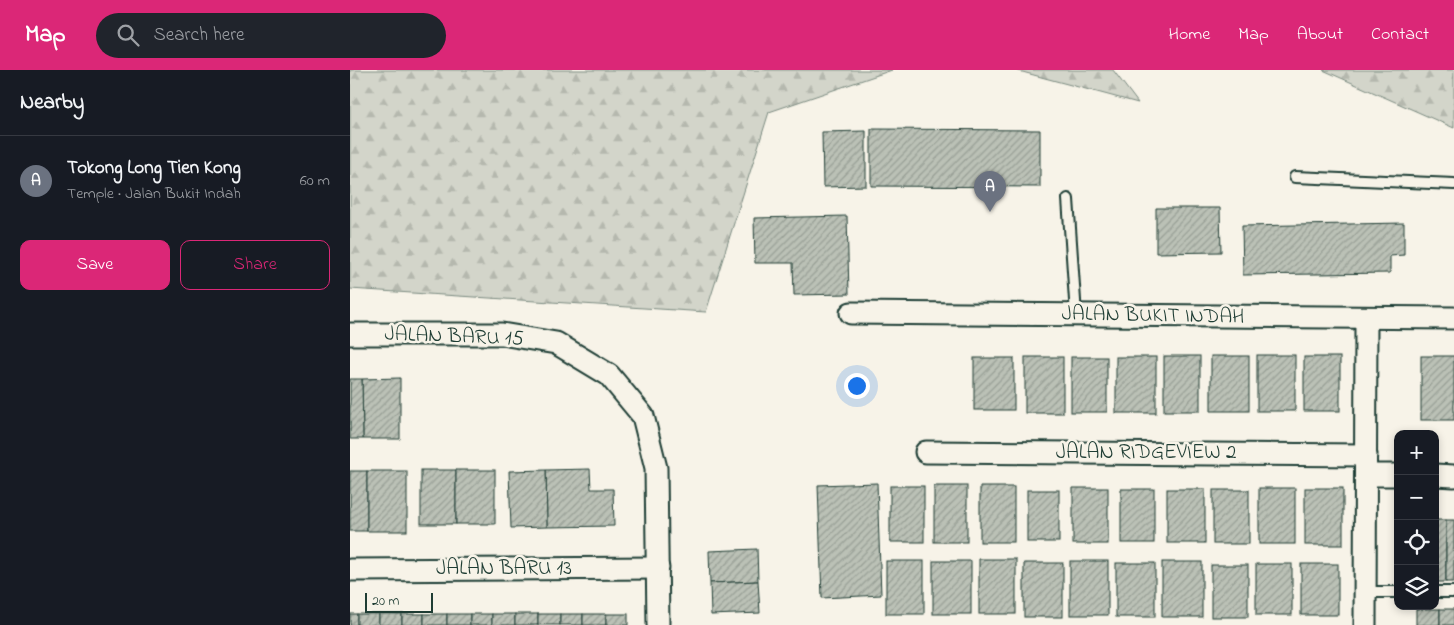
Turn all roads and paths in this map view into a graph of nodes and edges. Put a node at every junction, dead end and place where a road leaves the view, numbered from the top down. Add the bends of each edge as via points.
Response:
1 (1294, 177) dead end
2 (1454, 184) edge
3 (1068, 199) dead end
4 (851, 313) dead end
5 (1076, 315) junction
6 (1366, 318) junction
7 (1454, 318) edge
8 (350, 334) edge
9 (926, 452) dead end
10 (1366, 465) junction
11 (1394, 474) edge
12 (1439, 476) edge
13 (1454, 476) edge
14 (658, 568) junction
15 (350, 570) edge
16 (1365, 592) junction
17 (1394, 592) edge
18 (1439, 592) edge
19 (1454, 592) edge
20 (658, 625) edge
21 (1365, 625) edge

1 - 2 lane
3 - 5 lane
4 - 5 street, JALAN BUKIT INDAH
5 - 6 street, JALAN BUKIT INDAH
6 - 7 street, JALAN BUKIT INDAH
6 - 10 street
8 - 14 street, JALAN BARU 15 via 511,336 556,343 609,375 643,416 656,468
9 - 10 street, JALAN RIDGEVIEW 2
10 - 11 street, JALAN RIDGEVIEW 2
10 - 16 street
12 - 13 street
14 - 15 street, JALAN BARU 13
14 - 20 street, JALAN BARU 15
16 - 17 lane
16 - 21 street
18 - 19 lane

